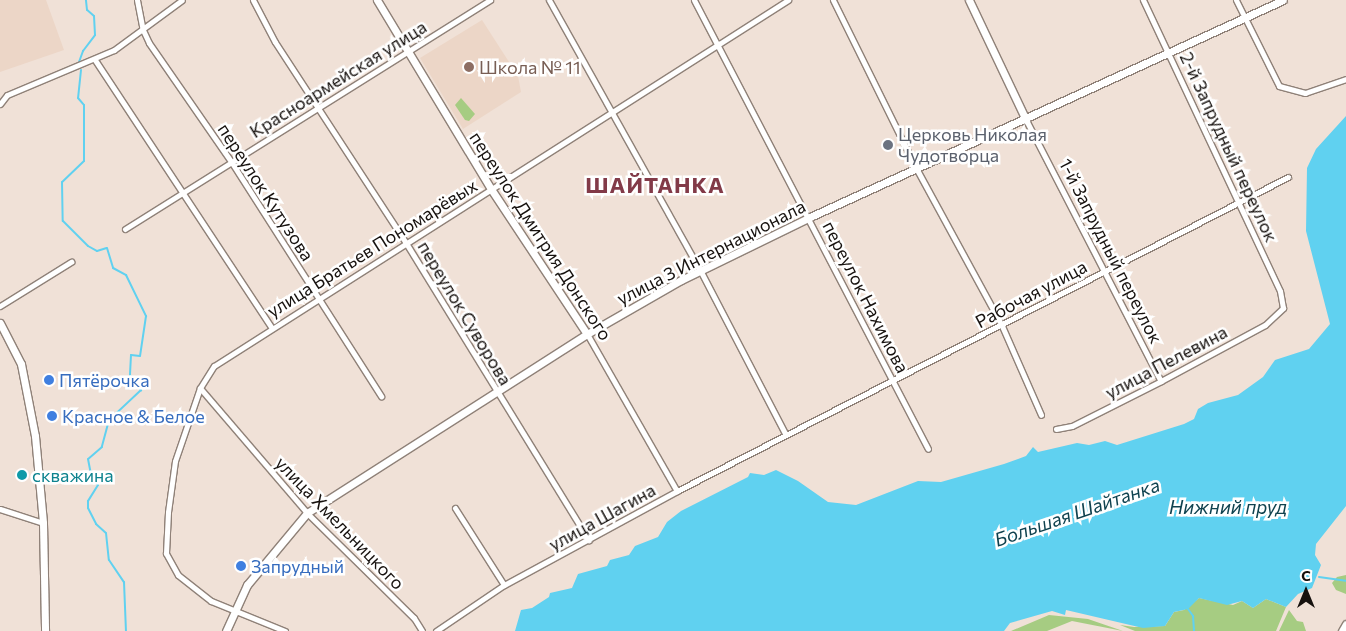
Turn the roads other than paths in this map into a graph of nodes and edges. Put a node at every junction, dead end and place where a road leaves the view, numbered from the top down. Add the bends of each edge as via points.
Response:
1 (137, 0) edge
2 (182, 0) edge
3 (253, 0) edge
4 (377, 0) edge
5 (490, 0) edge
6 (549, 0) edge
7 (694, 0) edge
8 (788, 0) edge
9 (833, 0) edge
10 (969, 0) edge
11 (1143, 0) edge
12 (1236, 0) edge
13 (1283, 0) edge
14 (1245, 18) junction
15 (143, 30) junction
16 (718, 44) junction
17 (406, 51) junction
18 (1170, 52) junction
19 (95, 60) junction
20 (1346, 79) edge
21 (0, 104) edge
22 (316, 108) junction
23 (613, 113) junction
24 (1026, 120) junction
25 (232, 163) junction
26 (916, 168) junction
27 (1288, 177) dead end
28 (491, 189) junction
29 (183, 195) junction
30 (1238, 201) junction
31 (810, 217) junction
32 (125, 229) dead end
33 (406, 243) junction
34 (71, 262) dead end
35 (700, 270) junction
36 (1105, 270) junction
37 (318, 298) junction
38 (0, 306) edge
39 (1283, 308) joint
40 (0, 323) edge
41 (1002, 326) junction
42 (272, 328) junction
43 (587, 334) junction
44 (894, 381) junction
45 (1161, 381) junction
46 (200, 388) junction
47 (496, 391) junction
48 (381, 396) dead end
49 (1041, 415) dead end
50 (1056, 429) dead end
51 (786, 435) junction
52 (928, 449) dead end
53 (677, 491) junction
54 (455, 508) dead end
55 (0, 509) edge
56 (307, 513) junction
57 (43, 523) junction
58 (589, 540) junction
59 (504, 585) junction
60 (233, 612) junction
61 (1346, 624) edge
62 (45, 631) edge
63 (226, 631) edge
64 (284, 631) edge
65 (422, 631) edge
66 (436, 631) edge
67 (1342, 631) edge

1 - 15 street, переулок Кутузова
2 - 15 street
3 - 22 street, переулок Суворова
4 - 17 street, переулок Дмитрия Донского
5 - 17 street, Красноармейская улица
6 - 23 street
7 - 16 street, переулок Нахимова
8 - 16 street, улица Братьев Пономарёвых
9 - 26 street
10 - 24 street, 1-й Запрудный переулок
11 - 18 street, 2-й Запрудный переулок
12 - 14 street
13 - 14 street, улица 3 Интернационала
14 - 18 street, улица 3 Интернационала
14 - 20 street via 1279,86 1306,94
15 - 19 street
15 - 25 street, переулок Кутузова
16 - 23 street, улица Братьев Пономарёвых
16 - 31 street, переулок Нахимова
17 - 22 street, Красноармейская улица
17 - 28 street, переулок Дмитрия Донского
18 - 24 street, улица 3 Интернационала
18 - 30 street, 2-й Запрудный переулок
19 - 21 street via 7,94
19 - 29 street
22 - 25 street, Красноармейская улица
22 - 33 street, переулок Суворова
23 - 28 street, улица Братьев Пономарёвых
23 - 35 street
24 - 26 street, улица 3 Интернационала
24 - 36 street, 1-й Запрудный переулок
25 - 29 street, Красноармейская улица
25 - 37 street, переулок Кутузова
26 - 31 street, улица 3 Интернационала
26 - 41 street
27 - 30 street, Рабочая улица
28 - 33 street, улица Братьев Пономарёвых
28 - 43 street, переулок Дмитрия Донского
29 - 32 street, Красноармейская улица
29 - 42 street
30 - 36 street, Рабочая улица
30 - 39 street, 2-й Запрудный переулок via 1280,291
31 - 35 street, улица 3 Интернационала
31 - 44 street, переулок Нахимова
33 - 37 street, улица Братьев Пономарёвых
33 - 47 street, переулок Суворова
34 - 38 street
35 - 43 street, улица 3 Интернационала
35 - 51 street
36 - 41 street, Рабочая улица
36 - 45 street, 1-й Запрудный переулок
37 - 42 street, улица Братьев Пономарёвых
37 - 48 street, переулок Кутузова
39 - 45 street, улица Пелевина via 1265,324
40 - 57 street via 21,364 34,436
41 - 44 street, Рабочая улица
41 - 49 street
42 - 46 street, улица Братьев Пономарёвых via 214,366
43 - 47 street, улица 3 Интернационала
43 - 53 street, переулок Дмитрия Донского
44 - 51 street, Рабочая улица
44 - 52 street, переулок Нахимова
45 - 50 street, улица Пелевина via 1072,426
46 - 56 street, улица Хмельницкого
46 - 60 street, улица Братьев Пономарёвых via 175,461 166,553 178,575 212,601
47 - 56 street, улица 3 Интернационала
47 - 58 street, переулок Суворова
51 - 53 street, улица Шагина
53 - 58 street, улица Шагина
54 - 59 street
55 - 57 street
56 - 60 street, улица 3 Интернационала via 249,582
56 - 65 street, улица Хмельницкого via 414,618
57 - 62 street
58 - 59 street, улица Шагина
59 - 66 street, улица Шагина
60 - 63 street, улица 3 Интернационала
60 - 64 street, улица Братьев Пономарёвых
61 - 67 street

